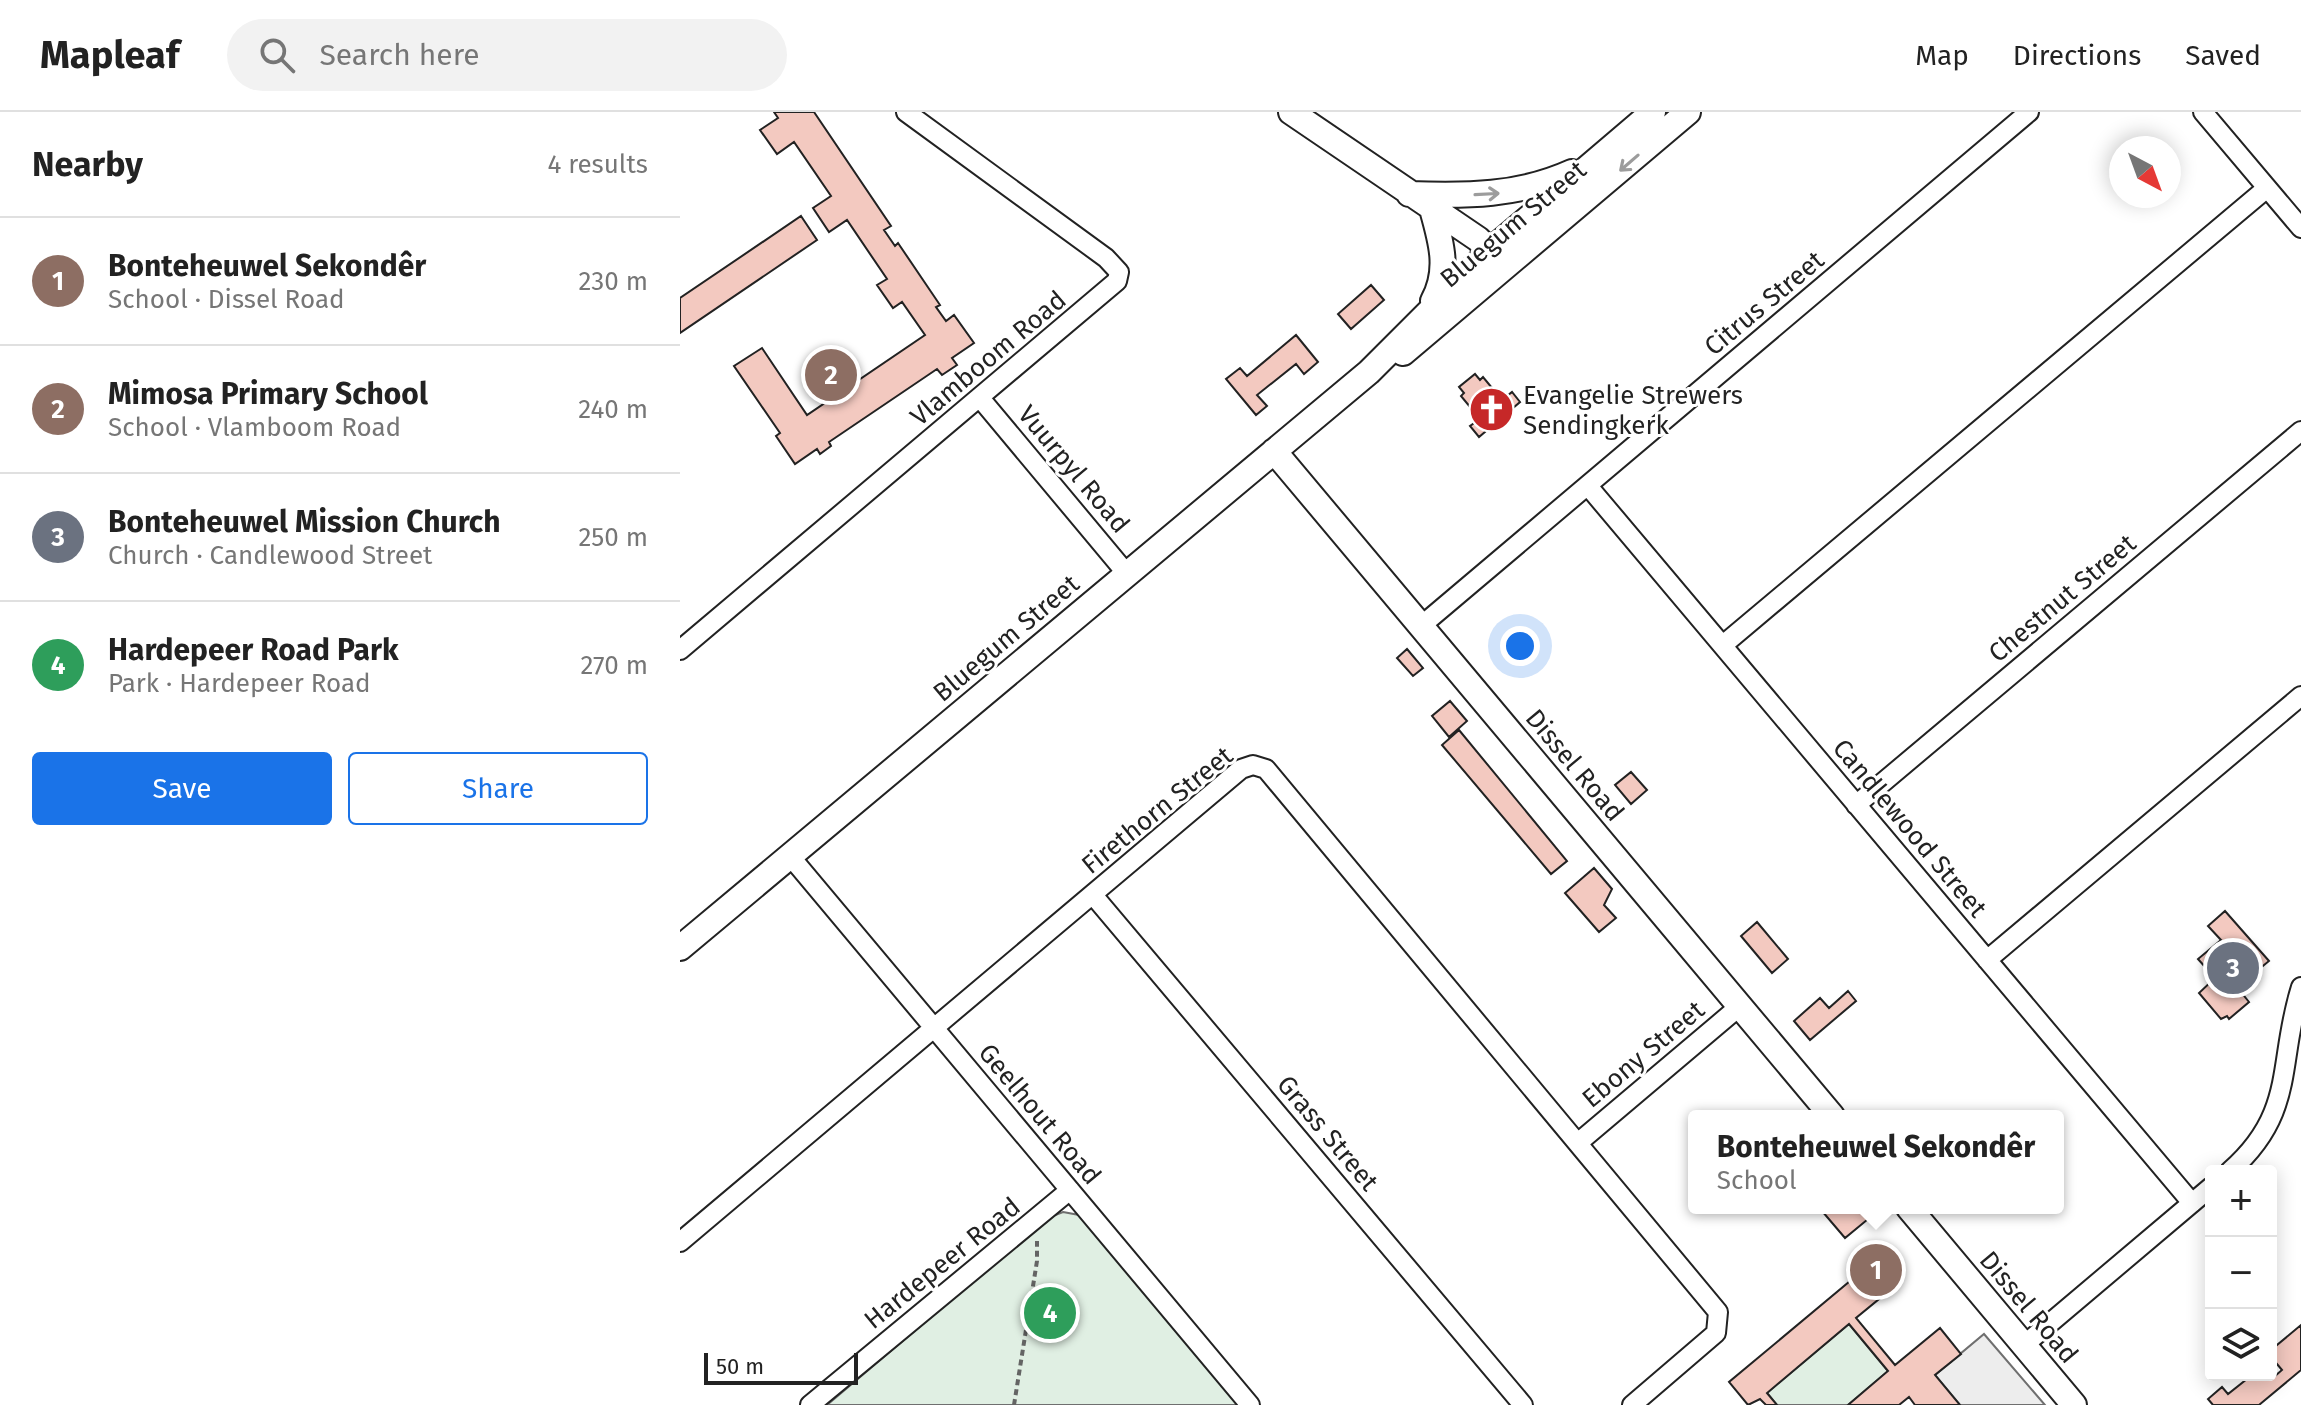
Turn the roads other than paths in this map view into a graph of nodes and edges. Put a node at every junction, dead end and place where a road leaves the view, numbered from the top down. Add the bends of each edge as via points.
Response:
1 (906, 112) edge
2 (1291, 112) edge
3 (1653, 112) edge
4 (1688, 112) edge
5 (2029, 112) edge
6 (2203, 112) edge
7 (1592, 163) junction
8 (2267, 188) junction
9 (1409, 194) junction
10 (1432, 209) junction
11 (2301, 228) edge
12 (1498, 259) junction
13 (1428, 310) junction
14 (1369, 372) junction
15 (980, 398) junction
16 (2301, 431) edge
17 (1274, 451) junction
18 (1588, 486) junction
19 (1127, 574) junction
20 (1421, 626) junction
21 (1723, 645) junction
22 (680, 650) edge
23 (2301, 696) edge
24 (1856, 805) junction
25 (790, 856) junction
26 (1093, 895) junction
27 (680, 948) edge
28 (1987, 960) junction
29 (2301, 987) edge
30 (1740, 1006) junction
31 (935, 1029) junction
32 (1827, 1110) edge
33 (1579, 1142) junction
34 (2236, 1165) edge
35 (1070, 1190) junction
36 (2205, 1192) edge
37 (2192, 1203) junction
38 (1914, 1214) edge
39 (680, 1242) edge
40 (2024, 1345) junction
41 (810, 1405) edge
42 (1250, 1405) edge
43 (1523, 1405) edge
44 (1632, 1405) edge
45 (2074, 1405) edge

1 - 15 street, Vlamboom Road via 1119,272 1101,298
2 - 9 street
3 - 7 street, Bluegum Street
4 -> 12 street, Bluegum Street
5 - 18 street, Citrus Street
6 - 8 street
9 -> 7 street via 1518,190
7 - 12 street, Bluegum Street
8 - 11 street
8 - 21 street
9 - 10 street
10 - 12 street
10 - 13 street via 1443,270
12 - 13 street, Bluegum Street
12 - 14 street, Bluegum Street via 1408,350
13 - 14 street, Bluegum Street
14 - 17 street, Bluegum Street
15 - 19 street, Vuurpyl Road
15 - 22 street, Vlamboom Road
16 - 24 street, Chestnut Street
17 - 19 street, Bluegum Street
17 - 20 street, Dissel Road
18 - 20 street, Citrus Street
18 - 21 street, Candlewood Street
19 - 25 street, Bluegum Street
20 - 30 street, Dissel Road
21 - 24 street, Candlewood Street
23 - 28 street
24 - 28 street, Candlewood Street
25 - 27 street, Bluegum Street
25 - 31 street, Geelhout Road
26 - 31 street, Firethorn Street
26 - 33 street, Firethorn Street via 1241,769 1266,769
26 - 43 street, Grass Street
28 - 37 street, Candlewood Street
29 - 34 street via 2280,1098 2263,1135
30 - 32 street, Dissel Road
30 - 33 street, Ebony Street
31 - 35 street, Geelhout Road
31 - 39 street, Firethorn Street
33 - 44 street, Firethorn Street via 1718,1312 1716,1333
35 - 41 street, Hardepeer Road
35 - 42 street, Geelhout Road
36 - 37 street
37 - 40 street
38 - 40 street, Dissel Road
40 - 45 street, Dissel Road

